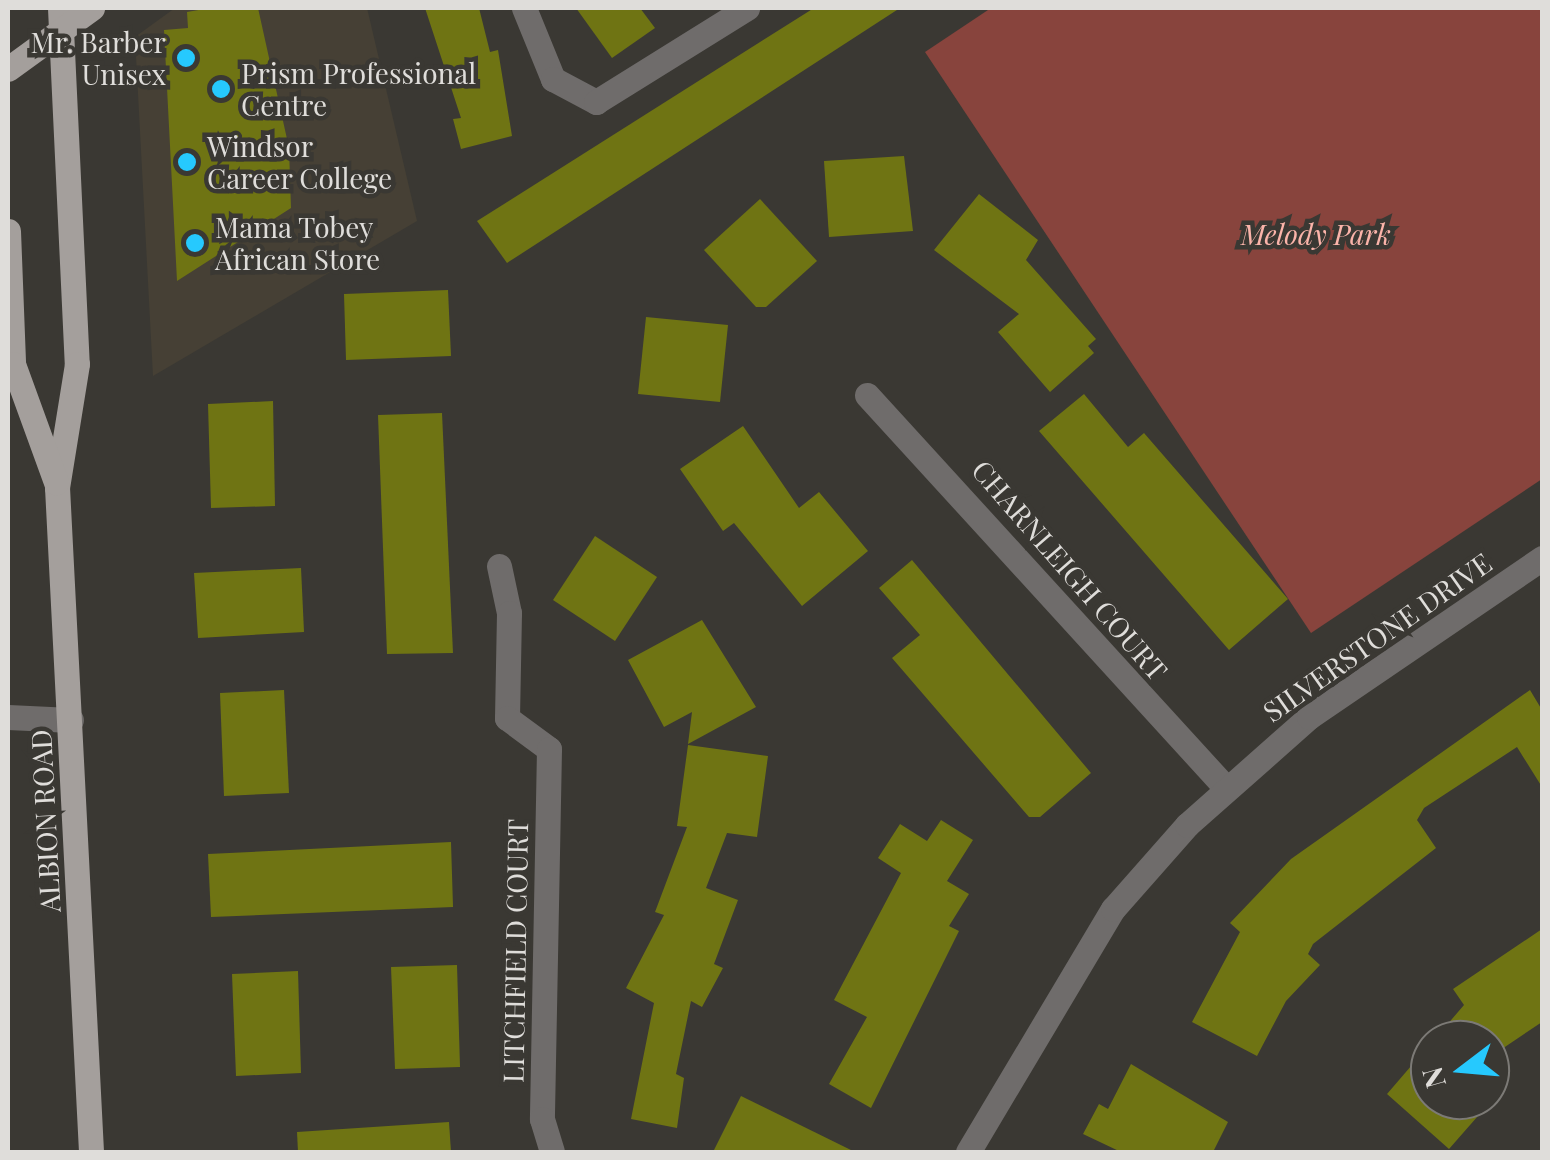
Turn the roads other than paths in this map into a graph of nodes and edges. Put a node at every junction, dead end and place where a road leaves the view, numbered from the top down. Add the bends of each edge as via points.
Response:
1 (92, 8) edge
2 (524, 8) edge
3 (747, 8) edge
4 (61, 19) edge
5 (8, 69) edge
6 (8, 232) edge
7 (9, 292) edge
8 (867, 394) dead end
9 (57, 487) junction
10 (1542, 558) edge
11 (499, 566) dead end
12 (8, 717) edge
13 (71, 720) junction
14 (1226, 788) junction
15 (92, 1152) edge
16 (552, 1152) edge
17 (968, 1152) edge

1 - 4 main road
2 - 3 street via 553,79 596,102
4 - 5 main road
4 - 9 main road, ALBION ROAD via 77,364
6 - 7 main road, ALBION ROAD
7 - 9 main road, ALBION ROAD via 12,364
8 - 14 street, CHARNLEIGH COURT
9 - 13 main road, ALBION ROAD
10 - 14 street, SILVERSTONE DRIVE via 1308,717
11 - 16 street, LITCHFIELD COURT via 509,613 507,718 549,749 542,1119
12 - 13 street
13 - 15 main road, ALBION ROAD
14 - 17 street, SILVERSTONE DRIVE via 1113,909

